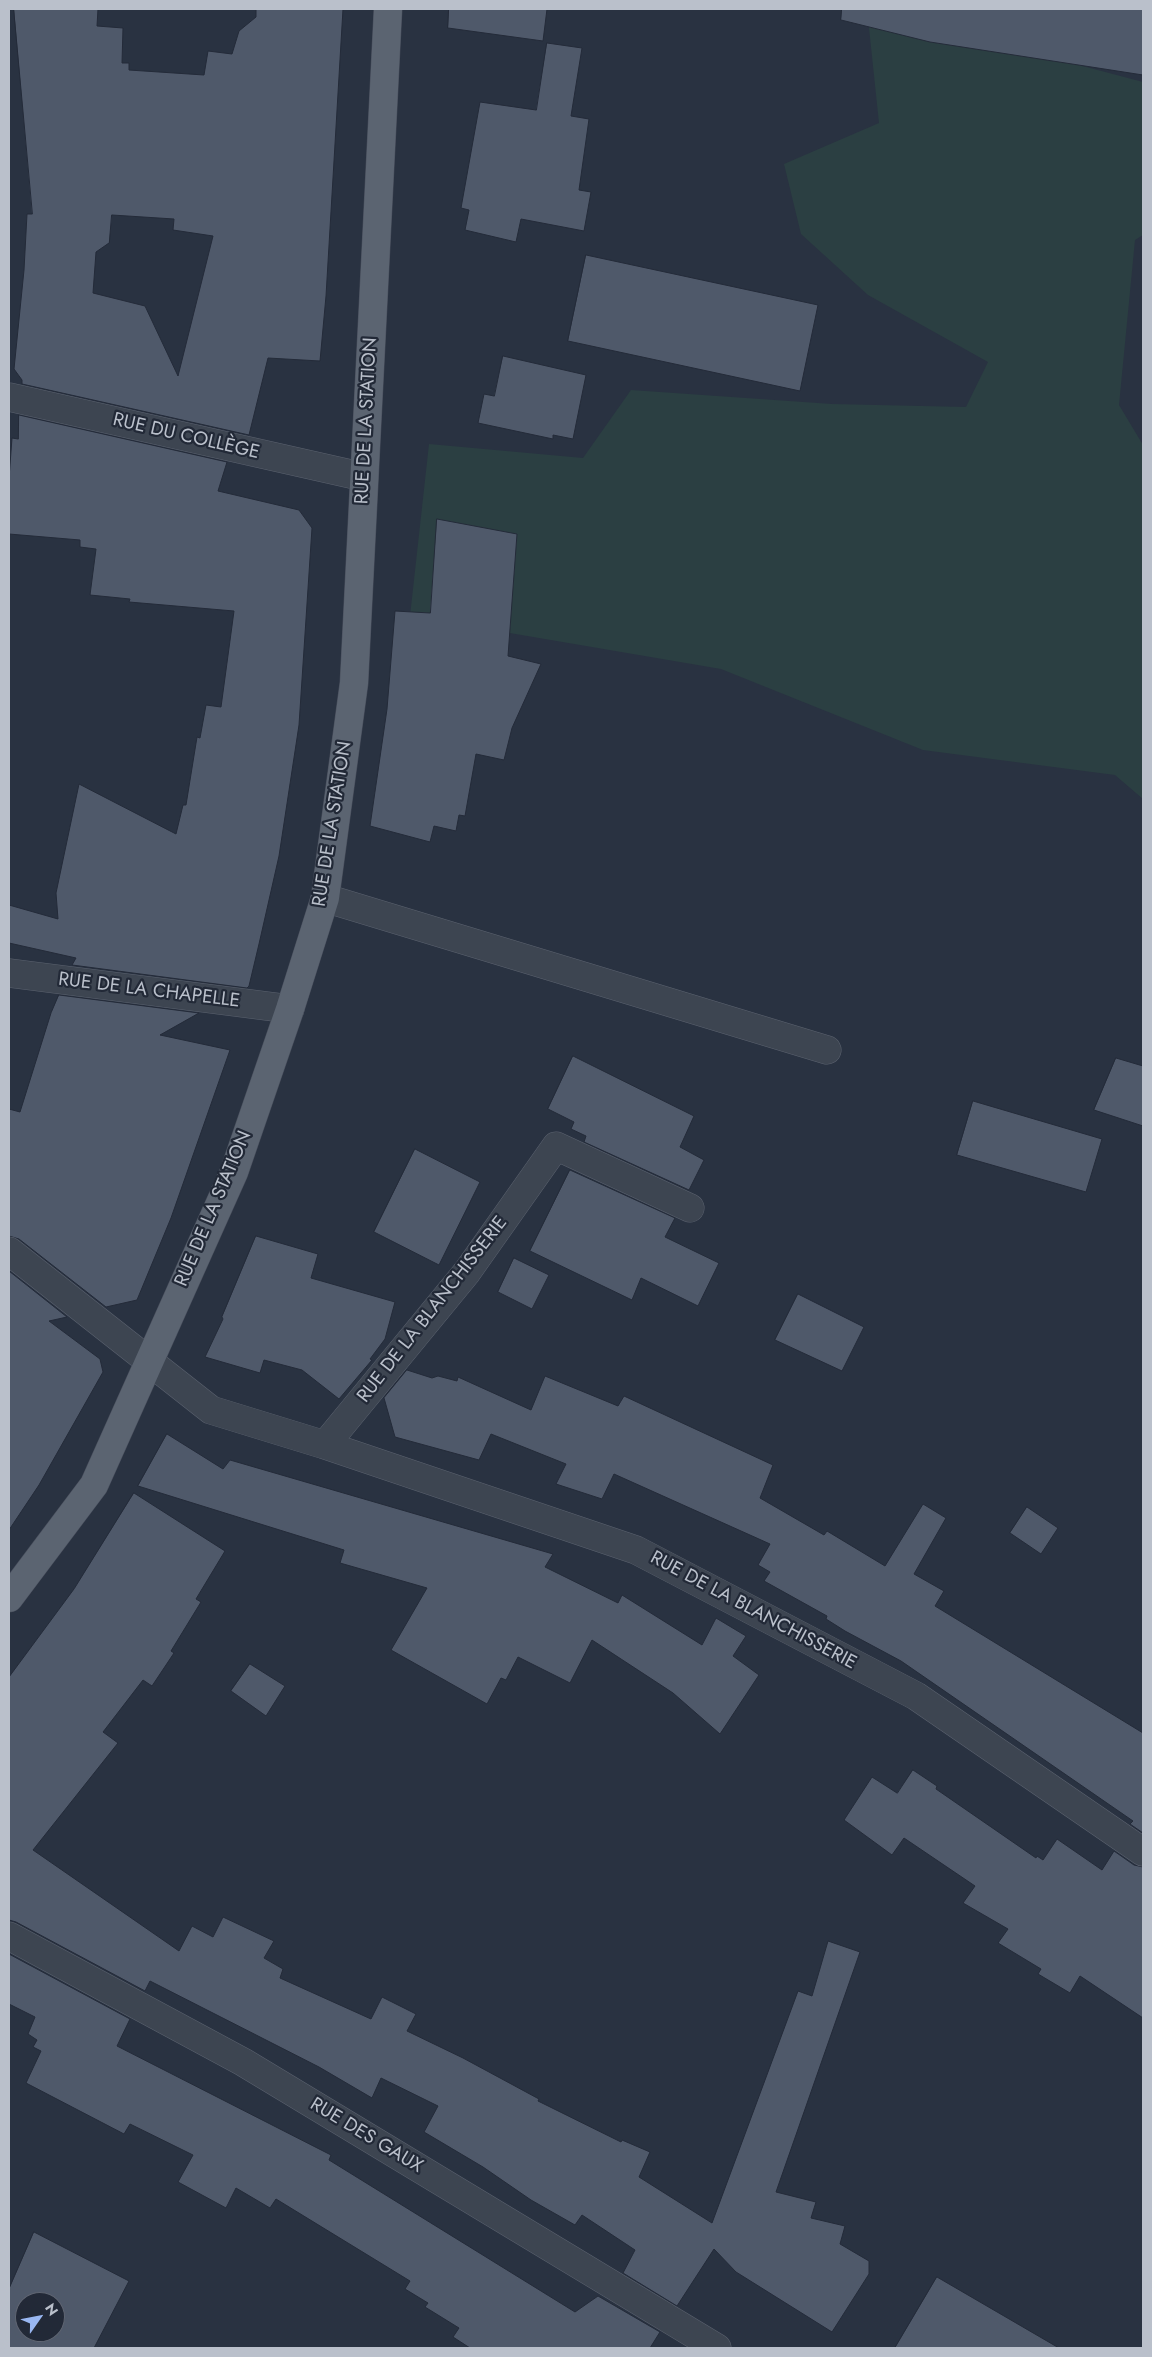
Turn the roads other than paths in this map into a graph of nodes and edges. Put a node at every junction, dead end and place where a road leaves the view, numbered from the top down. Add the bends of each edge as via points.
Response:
1 (388, 9) edge
2 (9, 397) edge
3 (364, 476) junction
4 (325, 898) junction
5 (9, 973) edge
6 (290, 1009) junction
7 (827, 1050) dead end
8 (690, 1208) dead end
9 (9, 1251) edge
10 (148, 1361) junction
11 (326, 1445) junction
12 (9, 1598) edge
13 (1143, 1852) edge
14 (9, 1936) edge
15 (717, 2348) edge

1 - 3 main road, RUE DE LA STATION
2 - 3 street, RUE DU COLLÈGE
3 - 4 main road, RUE DE LA STATION via 354,683
4 - 6 main road, RUE DE LA STATION
4 - 7 street
5 - 6 street, RUE DE LA CHAPELLE
6 - 10 main road, RUE DE LA STATION via 234,1172
8 - 11 street, RUE DE LA BLANCHISSERIE via 556,1146 467,1272
9 - 10 street, RUE DE LA BLANCHISSERIE
10 - 11 street, RUE DE LA BLANCHISSERIE via 211,1410
10 - 12 main road, RUE DE LA STATION via 94,1485
11 - 13 street, RUE DE LA BLANCHISSERIE via 636,1550 916,1696
14 - 15 street, RUE DES GAUX via 243,2062

